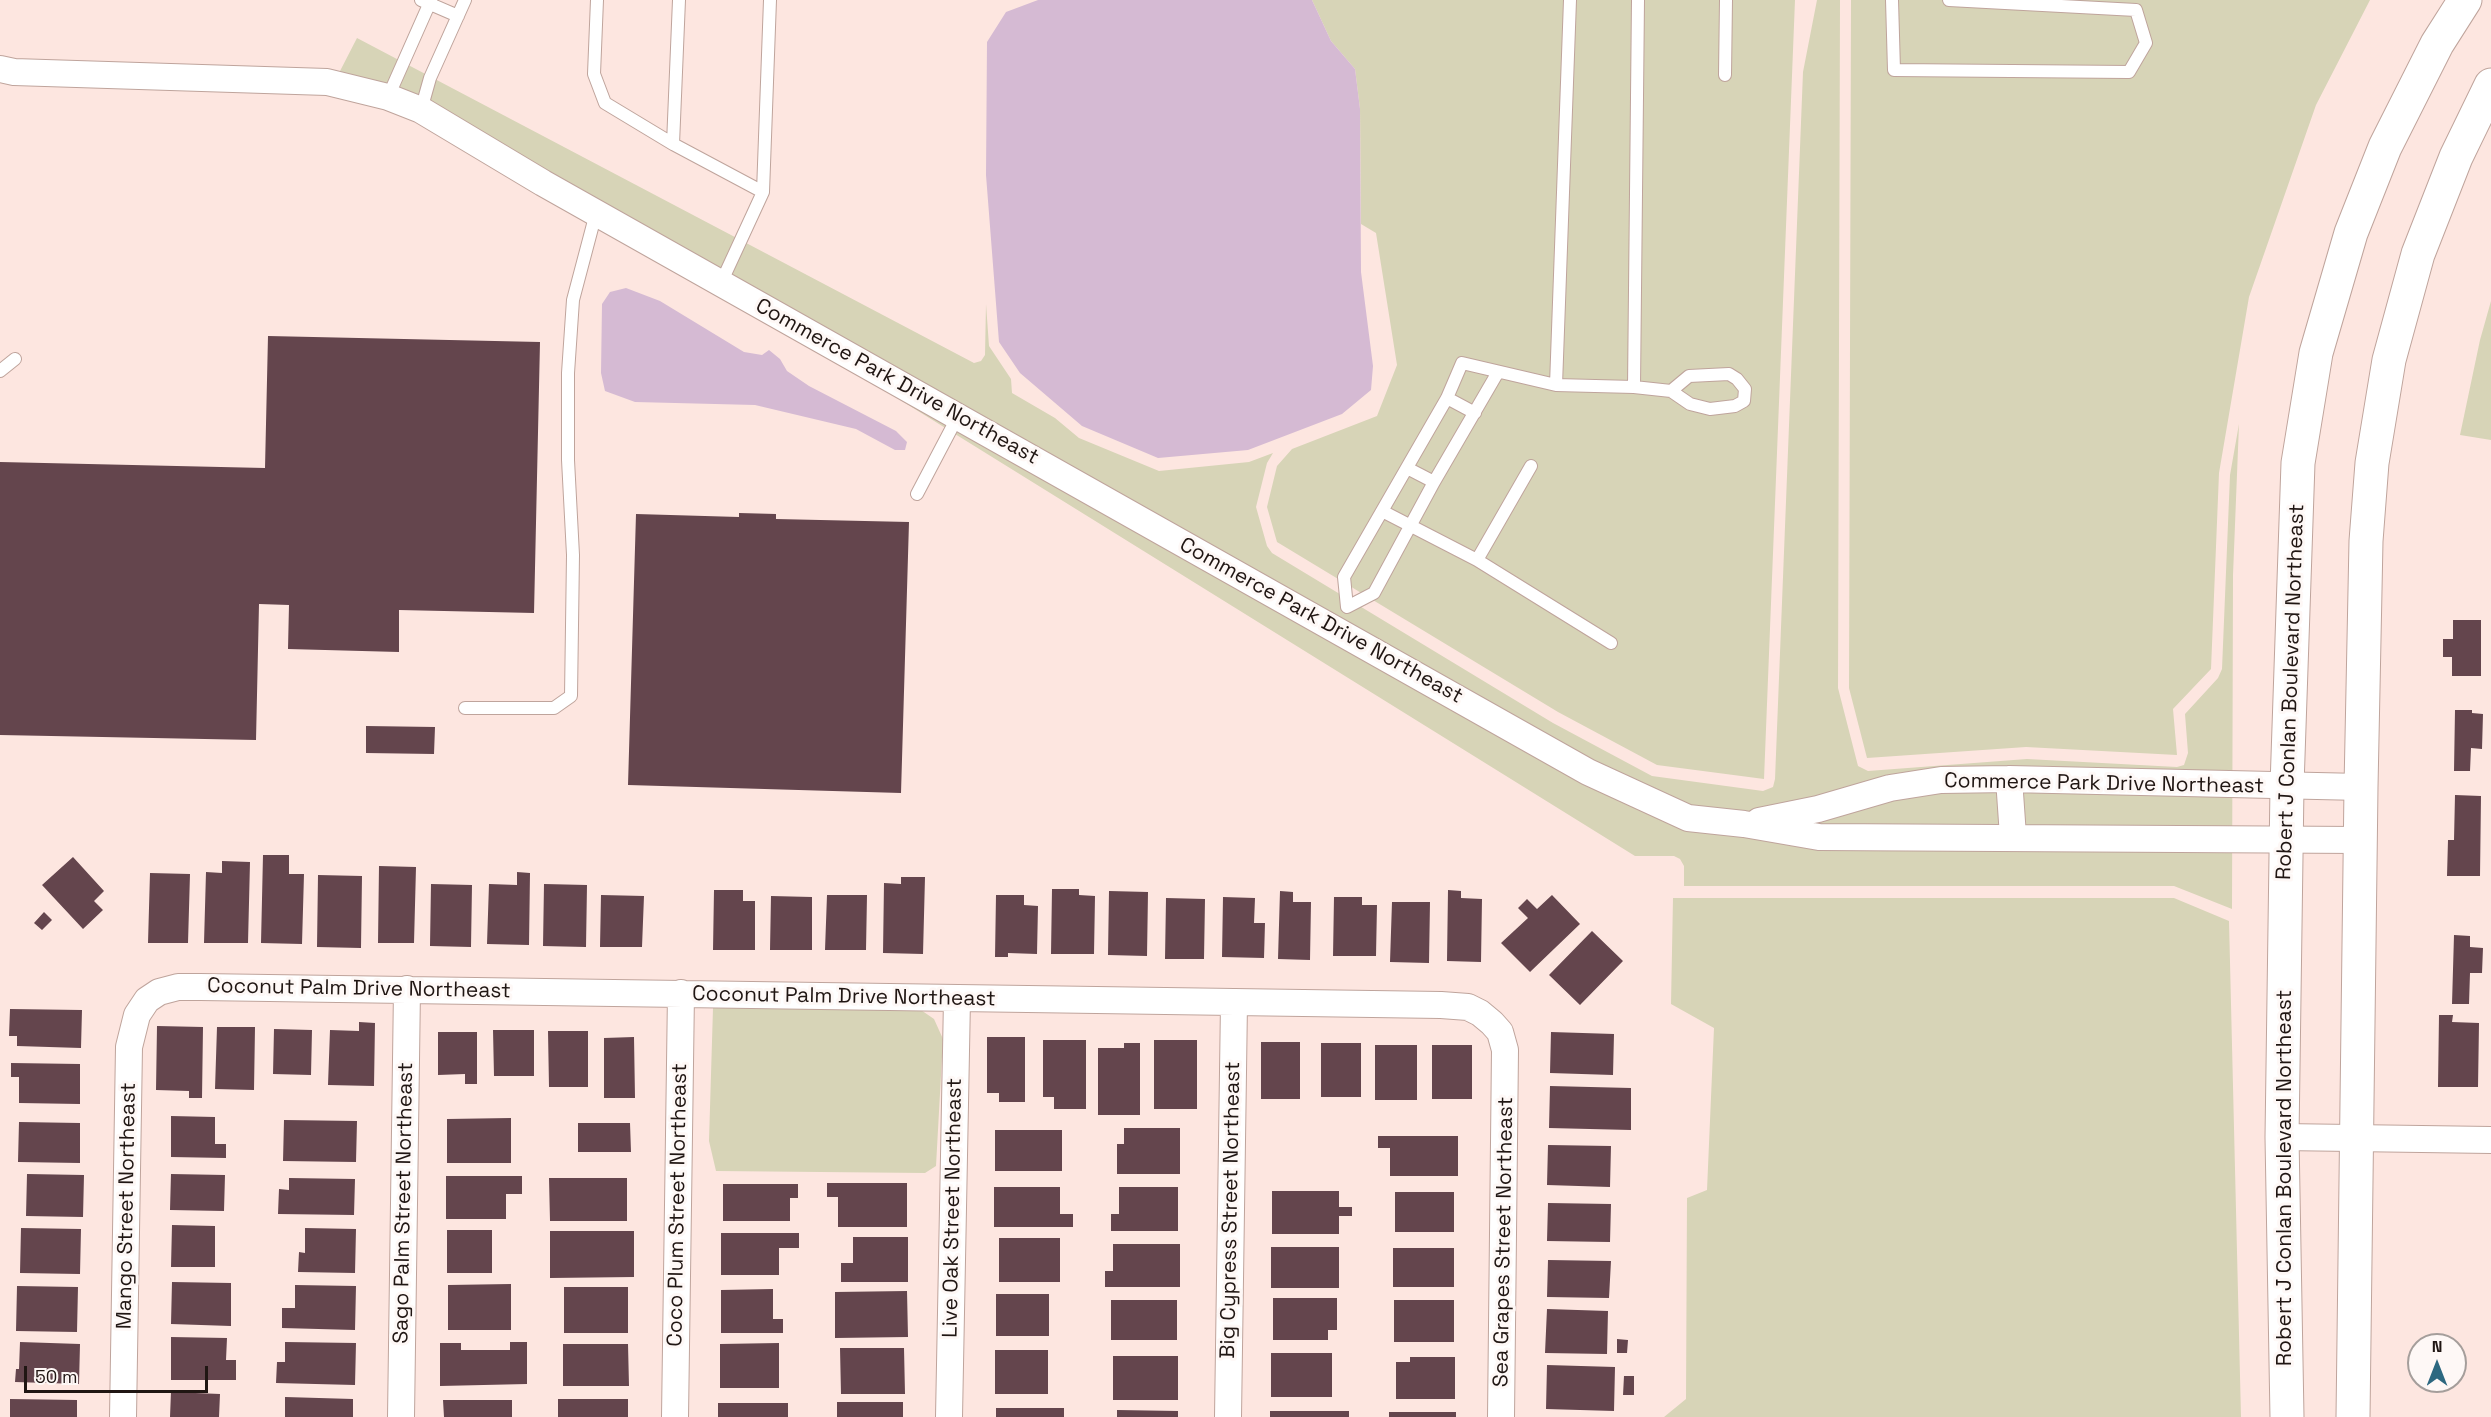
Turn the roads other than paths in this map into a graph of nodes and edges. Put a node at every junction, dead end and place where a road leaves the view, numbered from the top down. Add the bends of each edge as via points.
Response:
1 (465, 0) edge
2 (597, 0) edge
3 (679, 0) edge
4 (770, 0) edge
5 (1570, 0) edge
6 (1638, 0) edge
7 (1726, 0) edge
8 (1892, 0) edge
9 (1949, 0) edge
10 (2465, 0) edge
11 (427, 1) edge
12 (458, 16) junction
13 (4, 73) edge
14 (1725, 75) dead end
15 (2491, 85) edge
16 (388, 97) junction
17 (421, 110) junction
18 (673, 144) junction
19 (763, 192) junction
20 (596, 213) junction
21 (721, 283) junction
22 (15, 359) dead end
23 (0, 370) edge
24 (1498, 372) junction
25 (1556, 385) junction
26 (1634, 387) junction
27 (1671, 391) junction
28 (1447, 398) junction
29 (1475, 413) junction
30 (958, 416) junction
31 (1531, 466) dead end
32 (1407, 468) junction
33 (1434, 482) junction
34 (917, 494) dead end
35 (1382, 511) junction
36 (1411, 528) junction
37 (1477, 560) junction
38 (1347, 607) junction
39 (1336, 630) junction
40 (1611, 643) dead end
41 (465, 708) dead end
42 (2009, 779) junction
43 (2287, 786) junction
44 (2361, 787) junction
45 (1744, 824) junction
46 (2013, 836) junction
47 (2285, 840) junction
48 (2360, 840) junction
49 (407, 989) junction
50 (681, 993) junction
51 (957, 999) junction
52 (147, 1000) joint
53 (1234, 1003) junction
54 (1506, 1066) joint
55 (2282, 1137) junction
56 (2355, 1138) junction
57 (2491, 1140) edge
58 (123, 1417) edge
59 (401, 1417) edge
60 (675, 1417) edge
61 (949, 1417) edge
62 (1228, 1417) edge
63 (1502, 1417) edge
64 (2287, 1417) edge
65 (2353, 1417) edge

1 - 12 lane
2 - 18 lane via 594,74 605,103
3 - 18 lane
4 - 19 lane
5 - 25 lane
6 - 26 lane
7 - 14 lane
8 - 9 lane via 1894,70 2129,72 2146,43 2136,10
10 - 43 main road, Robert J Conlan Boulevard Northeast via 2437,44 2385,147 2351,233 2316,353 2298,463
11 - 12 lane
11 - 16 lane
12 - 17 lane via 430,78
13 - 16 street, Commerce Park Drive Northeast via 327,82
15 - 44 main road via 2456,157 2418,254 2390,360 2372,463 2366,541
16 - 17 street, Commerce Park Drive Northeast
17 - 20 street, Commerce Park Drive Northeast
18 - 19 lane
19 - 21 lane
20 - 21 street, Commerce Park Drive Northeast
20 - 41 lane via 573,300 567,373 573,555 571,696 554,708
21 - 30 street, Commerce Park Drive Northeast
22 - 23 lane
24 - 25 lane
24 - 28 lane via 1462,363
24 - 29 lane
25 - 26 lane
26 - 27 lane
27 - 27 lane via 1690,404 1710,409 1744,401 1745,388 1729,374 1689,376
28 - 29 lane
28 - 32 lane
29 - 33 lane
30 - 34 lane
30 - 39 street, Commerce Park Drive Northeast
31 - 37 lane
32 - 33 lane
32 - 35 lane
33 - 36 lane
35 - 36 lane
35 - 38 lane via 1344,577
36 - 37 lane
36 - 38 lane via 1374,593
37 - 40 lane
38 - 39 lane
39 - 45 street, Commerce Park Drive Northeast via 1588,772 1688,818
42 - 43 street, Commerce Park Drive Northeast
42 - 45 street, Commerce Park Drive Northeast via 1941,780 1890,788 1818,809
42 - 46 street
43 - 44 street, Commerce Park Drive Northeast
43 - 47 main road, Robert J Conlan Boulevard Northeast
44 - 48 main road
45 - 46 street, Commerce Park Drive Northeast via 1819,837
46 - 47 street, Commerce Park Drive Northeast
47 - 48 street, Commerce Park Drive Northeast
47 - 55 main road, Robert J Conlan Boulevard Northeast
48 - 56 main road
49 - 50 street, Coconut Palm Drive Northeast
49 - 52 street, Coconut Palm Drive Northeast via 178,987
49 - 59 street, Sago Palm Street Northeast
50 - 51 street, Coconut Palm Drive Northeast
50 - 60 street, Coco Plum Street Northeast
51 - 53 street, Coconut Palm Drive Northeast
51 - 61 street, Live Oak Street Northeast
52 - 58 street, Mango Street Northeast via 137,1015 129,1047
53 - 54 street, Coconut Palm Drive Northeast via 1468,1007 1500,1032
53 - 62 street, Big Cypress Street Northeast
54 - 63 street, Sea Grapes Street Northeast
55 - 56 street
55 - 64 main road, Robert J Conlan Boulevard Northeast
56 - 57 street
56 - 65 main road

